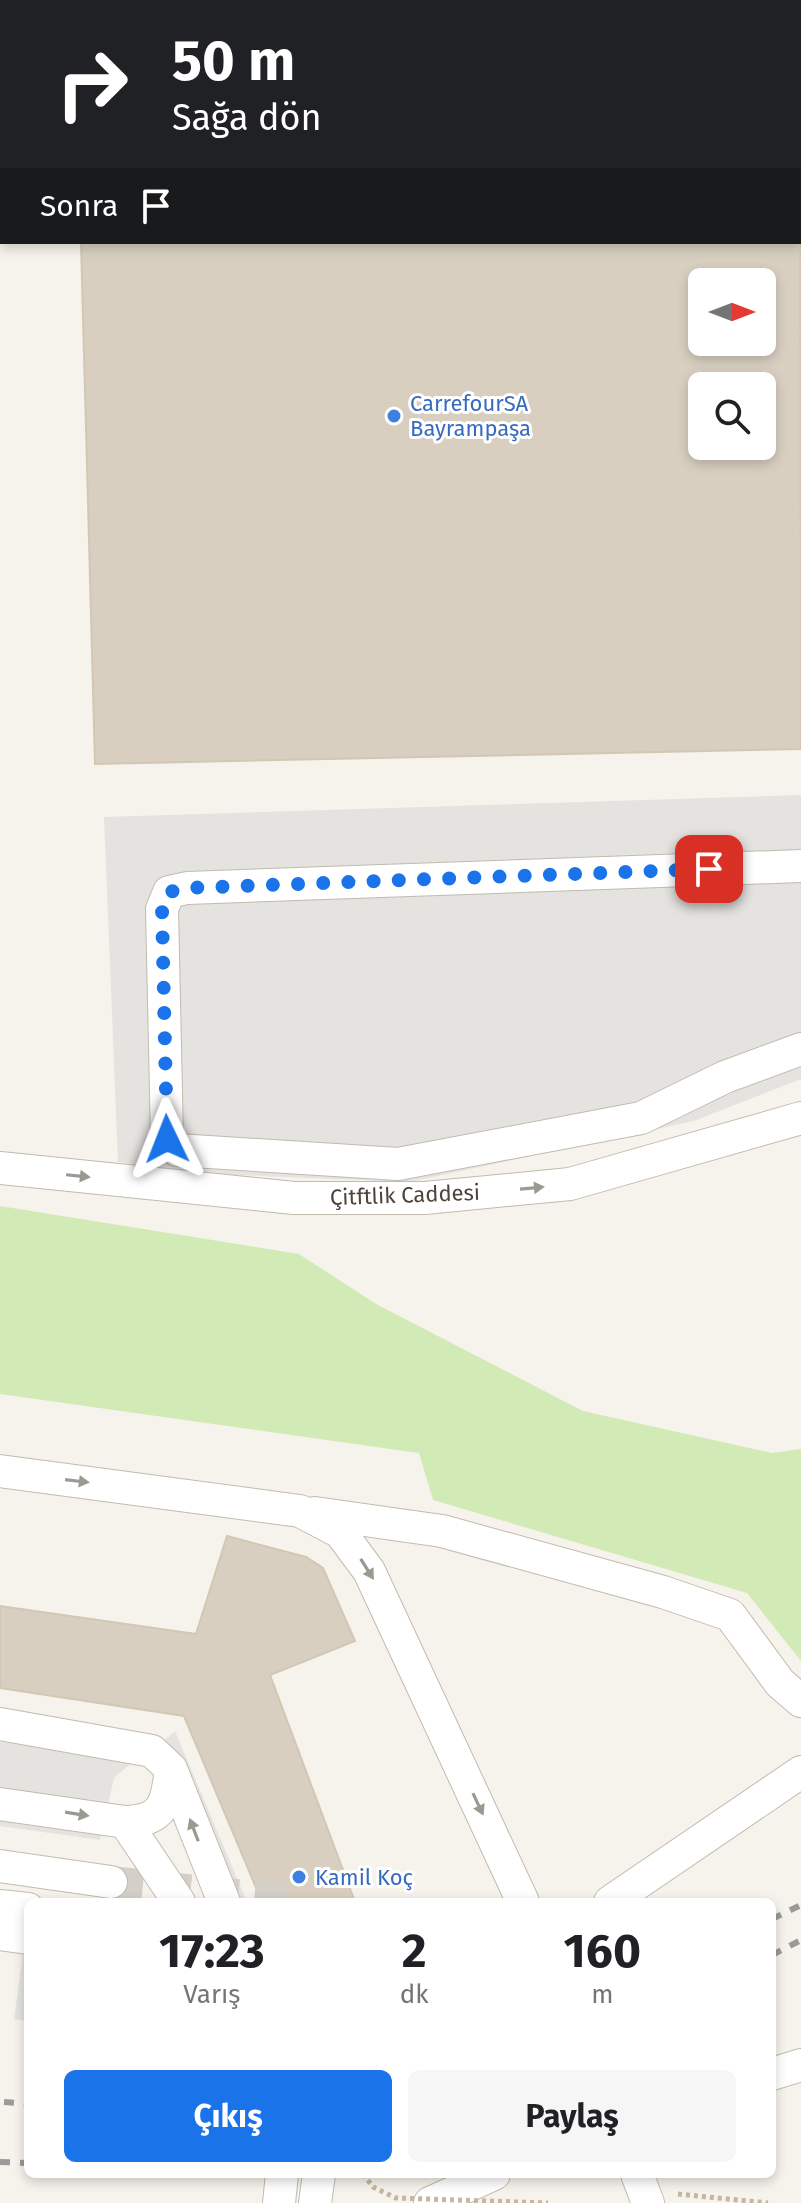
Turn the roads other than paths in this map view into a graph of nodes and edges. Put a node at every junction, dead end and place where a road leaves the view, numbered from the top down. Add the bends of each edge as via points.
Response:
1 (801, 866) edge
2 (801, 1049) edge
3 (801, 1118) edge
4 (0, 1168) edge
5 (0, 1471) edge
6 (300, 1511) junction
7 (801, 1701) edge
8 (0, 1724) edge
9 (171, 1769) junction
10 (801, 1772) edge
11 (0, 1804) edge
12 (125, 1822) junction
13 (0, 1866) edge
14 (111, 1882) tunnel mouth
15 (215, 1895) edge
16 (176, 1898) edge
17 (521, 1898) edge
18 (616, 1898) edge
19 (0, 1906) edge
20 (24, 1909) edge
21 (0, 1934) edge
22 (24, 1937) edge
23 (801, 2065) edge
24 (776, 2073) edge
25 (282, 2178) edge
26 (318, 2178) edge
27 (485, 2178) edge
28 (639, 2178) edge
29 (279, 2203) edge
30 (315, 2203) edge
31 (430, 2203) edge
32 (648, 2203) edge

1 - 2 street via 169,892 162,909 167,1139 177,1150 398,1164 641,1118 725,1077
4 -> 3 street, Çitftlik Caddesi via 294,1198 425,1198 570,1184
5 -> 6 street
6 - 7 street via 442,1531 730,1615 780,1683
6 -> 17 street via 340,1532 369,1571
8 - 9 street via 152,1751
9 - 12 street via 168,1795 158,1813 147,1821
15 -> 9 street
10 - 18 street
11 -> 12 street
12 - 16 street
13 - 14 street
19 - 20 street
21 - 22 street
23 - 24 street
25 - 29 street
26 - 30 street
27 - 31 street
28 - 32 street

